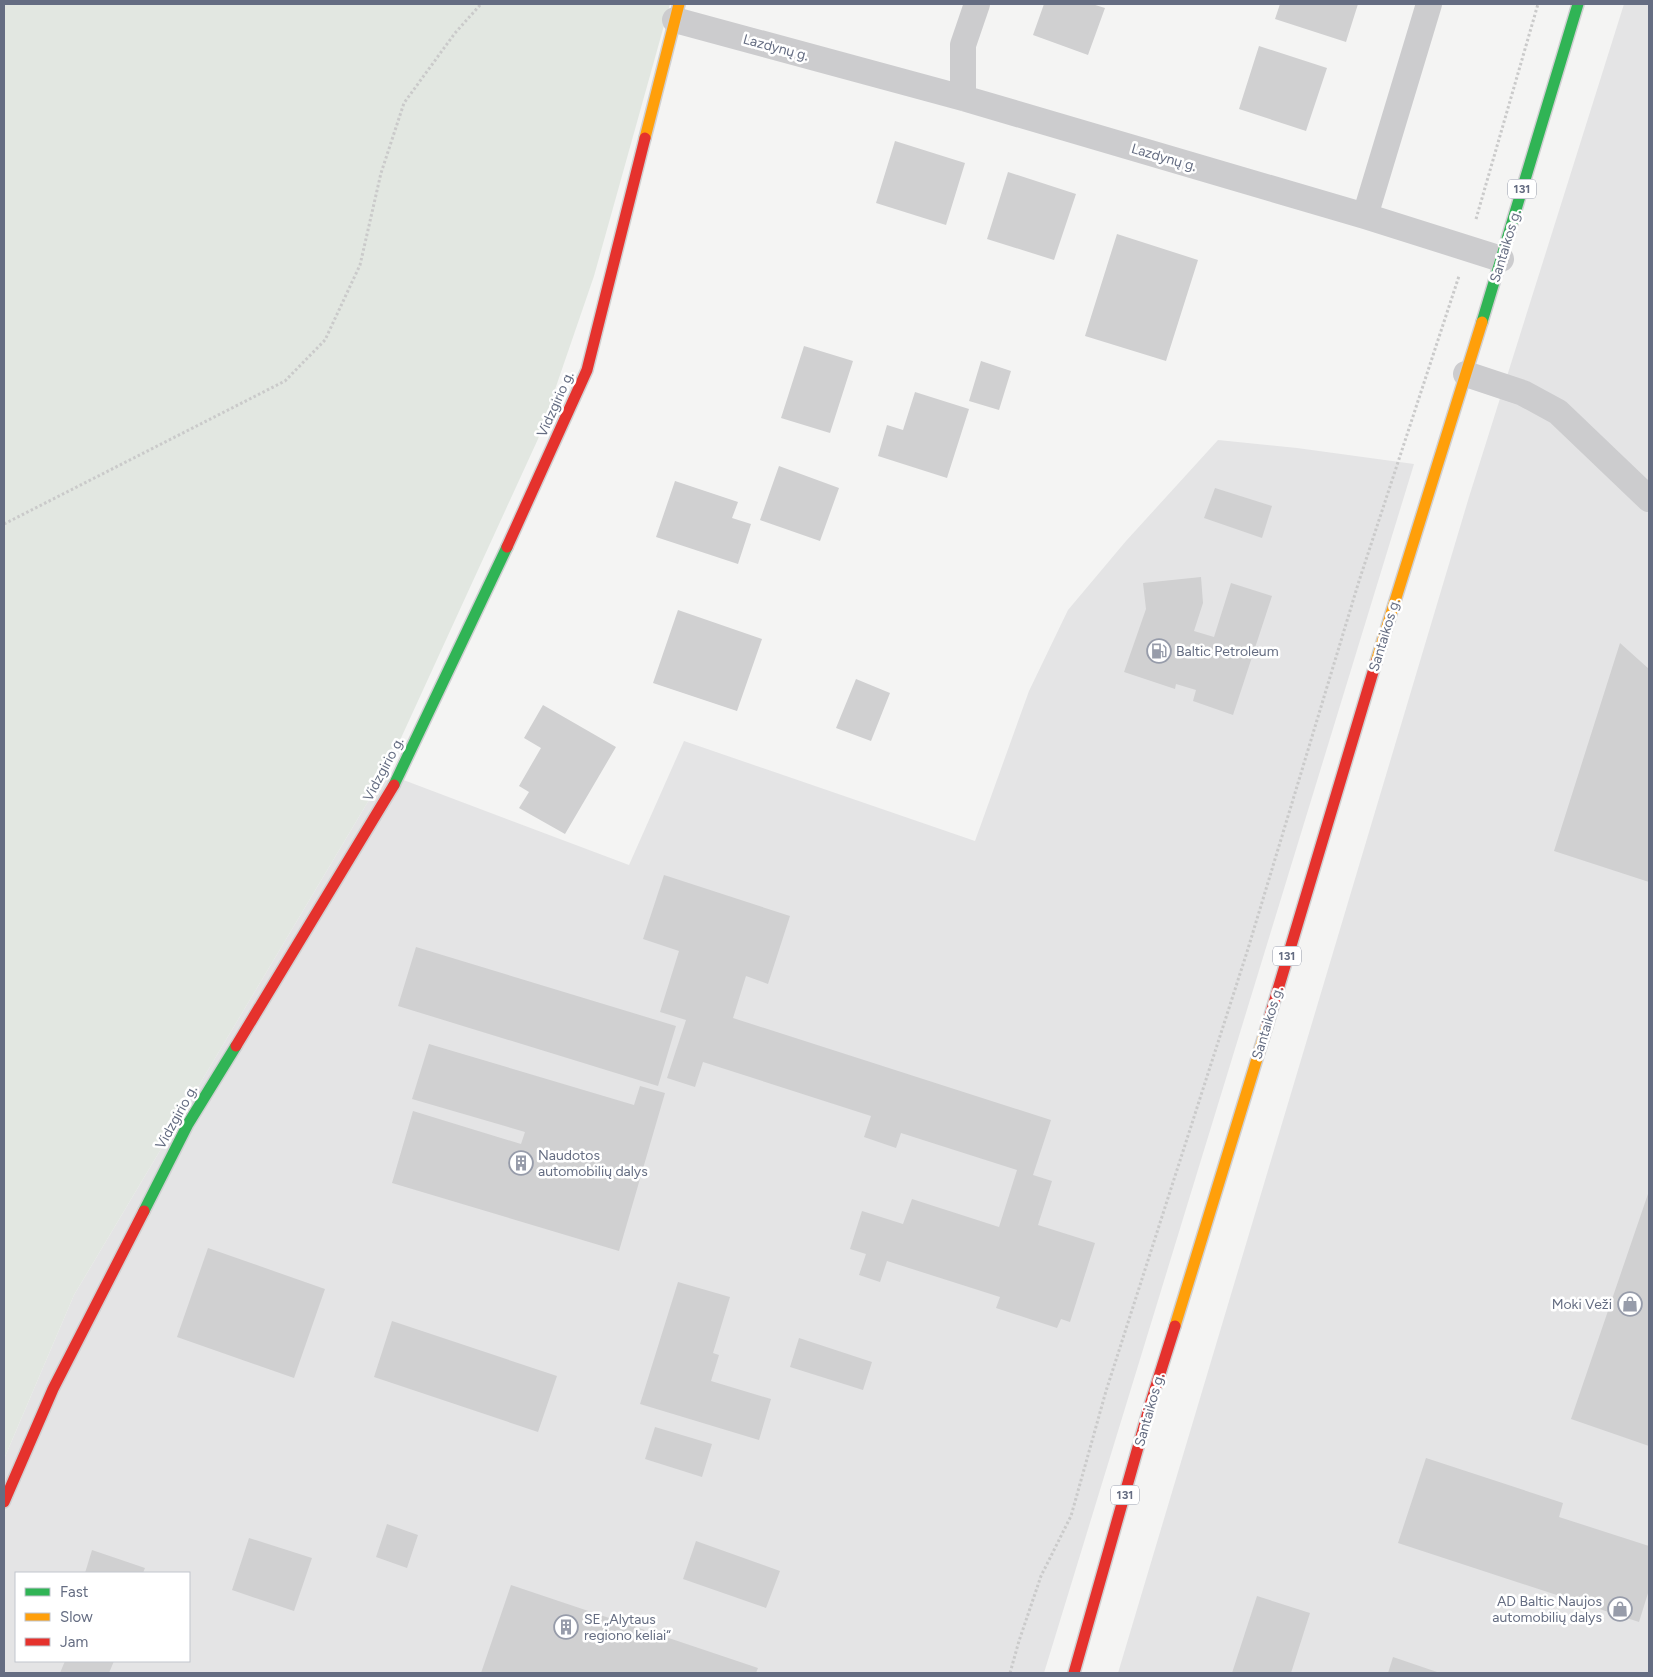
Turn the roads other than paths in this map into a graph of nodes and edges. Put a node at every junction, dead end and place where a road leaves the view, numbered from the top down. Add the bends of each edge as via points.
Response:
1 (977, 4) edge
2 (1429, 4) edge
3 (1578, 4) edge
4 (677, 12) edge
5 (964, 98) junction
6 (1365, 216) junction
7 (1501, 259) junction
8 (1466, 374) junction
9 (1649, 498) edge
10 (4, 1502) edge
11 (1074, 1673) edge

1 - 5 street via 963,45
2 - 6 street
3 - 7 main road, Santaikos g. / 131
4 - 5 street, Lazdynų g.
4 - 10 main road, Vidzgirio g. via 587,370 395,782 188,1124 52,1388
5 - 6 street, Lazdynų g.
6 - 7 street, Lazdynų g.
7 - 8 main road, Santaikos g. / 131
8 - 9 street via 1524,393 1558,412
8 - 11 main road, Santaikos g. / 131 via 1150,1405

